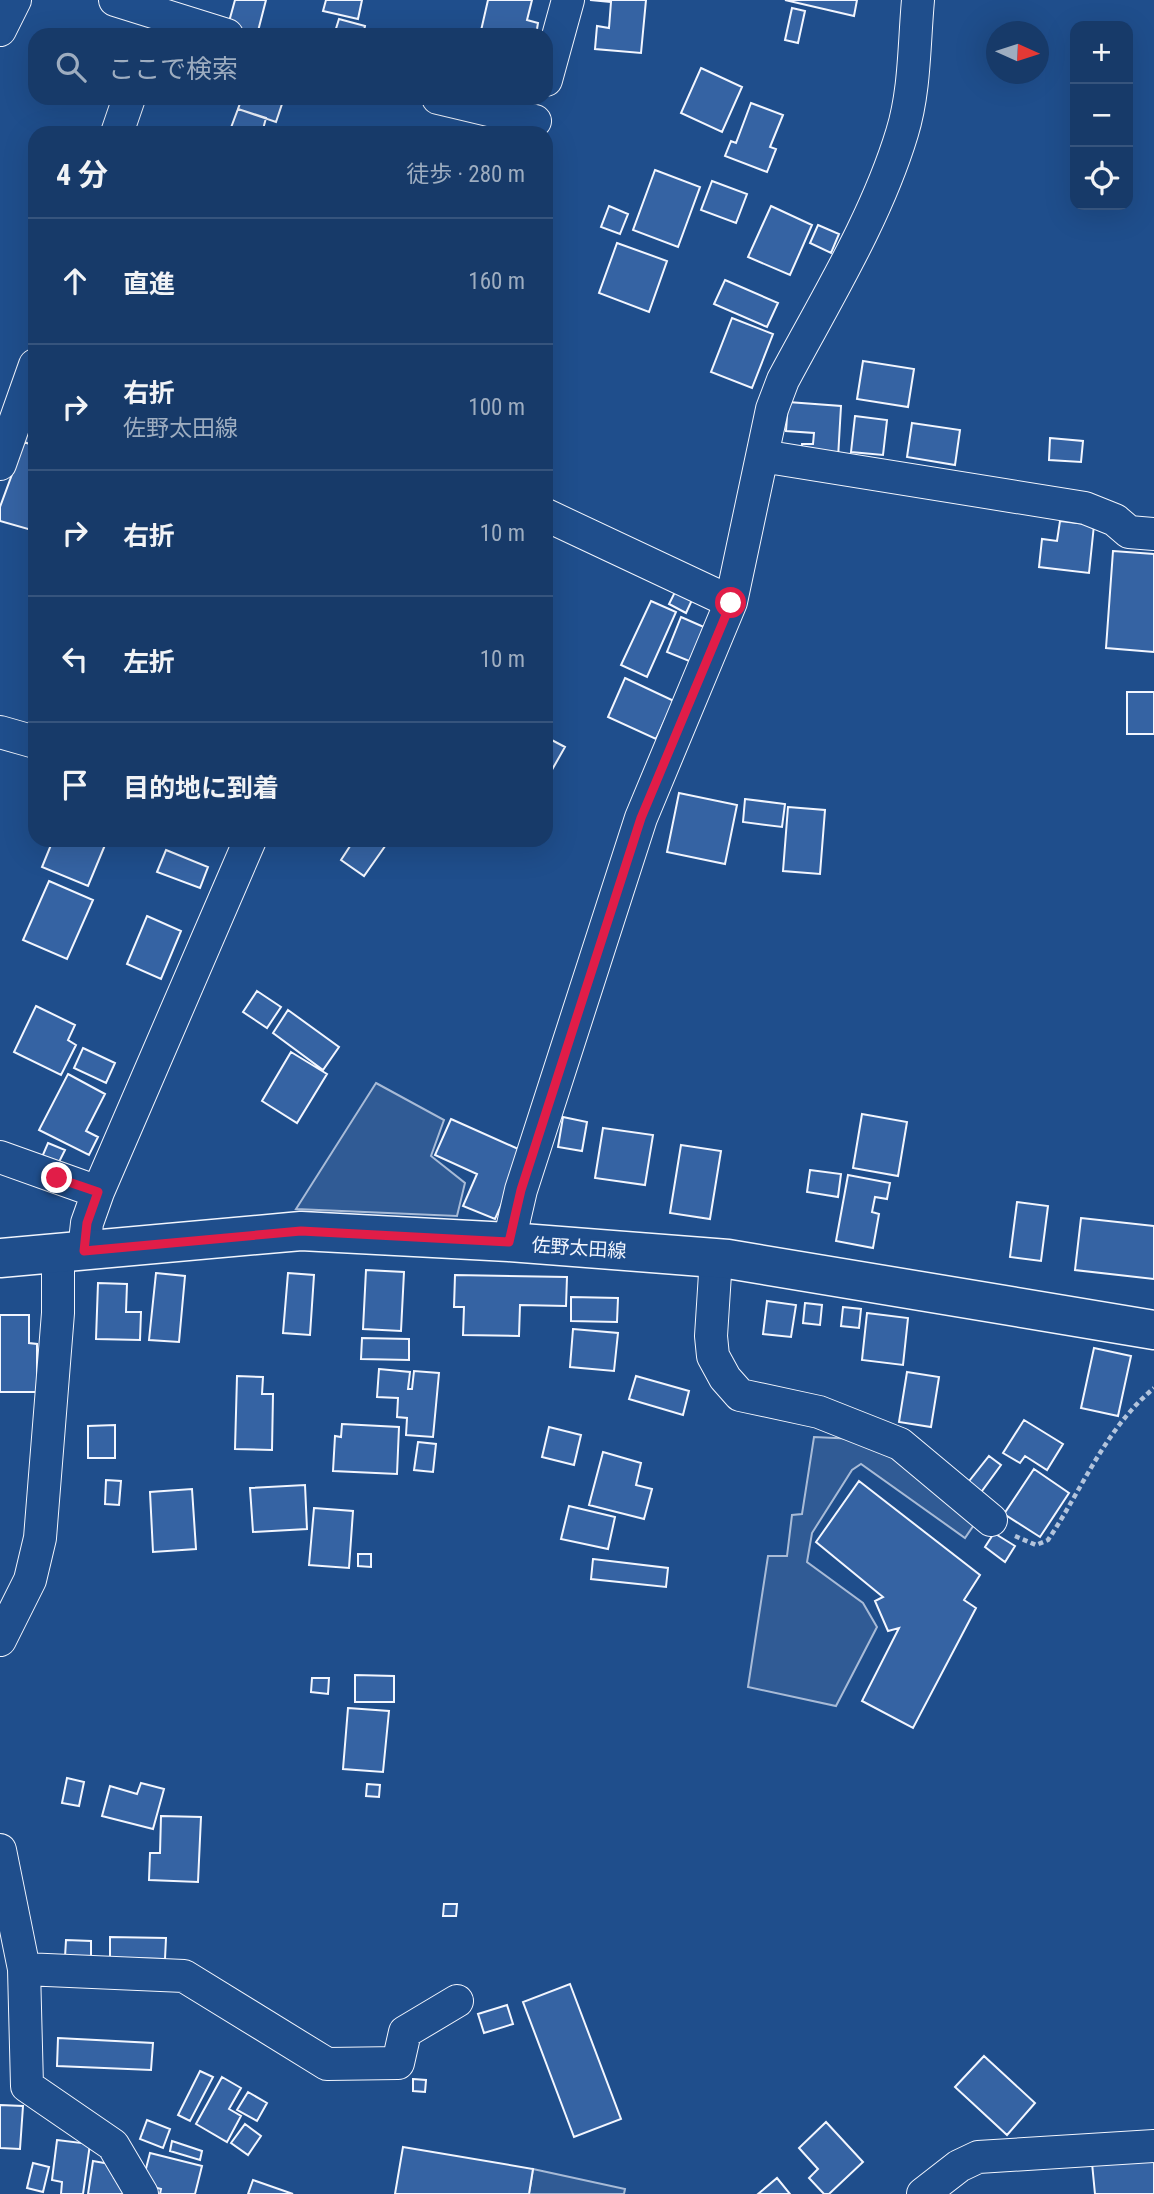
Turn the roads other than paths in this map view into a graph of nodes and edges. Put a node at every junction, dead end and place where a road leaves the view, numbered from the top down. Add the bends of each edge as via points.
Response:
1 (15, 0) edge
2 (115, 0) edge
3 (568, 0) edge
4 (918, 0) edge
5 (158, 17) edge
6 (200, 28) edge
7 (0, 30) edge
8 (553, 55) edge
9 (127, 105) edge
10 (474, 105) edge
11 (536, 117) edge
12 (119, 126) edge
13 (28, 385) edge
14 (762, 456) junction
15 (0, 464) edge
16 (553, 518) edge
17 (1154, 534) edge
18 (731, 603) junction
19 (0, 732) edge
20 (28, 740) edge
21 (239, 847) edge
22 (0, 1157) edge
23 (98, 1192) junction
24 (509, 1242) junction
25 (71, 1253) junction
26 (0, 1258) edge
27 (716, 1258) junction
28 (1154, 1330) edge
29 (991, 1520) road end
30 (0, 1640) edge
31 (0, 1850) edge
32 (24, 1969) junction
33 (457, 2001) dead end
34 (1154, 2146) edge
35 (142, 2194) edge
36 (923, 2194) edge

1 - 7 street
2 - 5 street
3 - 8 street
4 - 14 street via 911,94 902,132 870,213 783,380
5 - 6 street
9 - 12 street
10 - 11 street
13 - 15 street
14 - 17 street via 1085,508 1115,520 1129,532
14 - 18 street
16 - 18 street
18 - 24 street via 641,818 521,1190
19 - 20 street
21 - 23 street
22 - 23 street
23 - 25 street
24 - 25 main road, 佐野太田線 via 301,1231
24 - 27 main road, 佐野太田線
25 - 26 main road, 佐野太田線
25 - 30 street via 58,1313 40,1538 30,1580
27 - 28 main road, 佐野太田線
27 - 29 street via 713,1356 740,1395 819,1412 900,1444
31 - 32 street
32 - 33 street via 184,1976 327,2064 398,2063 405,2032
32 - 35 street via 27,2085 113,2145
34 - 36 street via 978,2157

